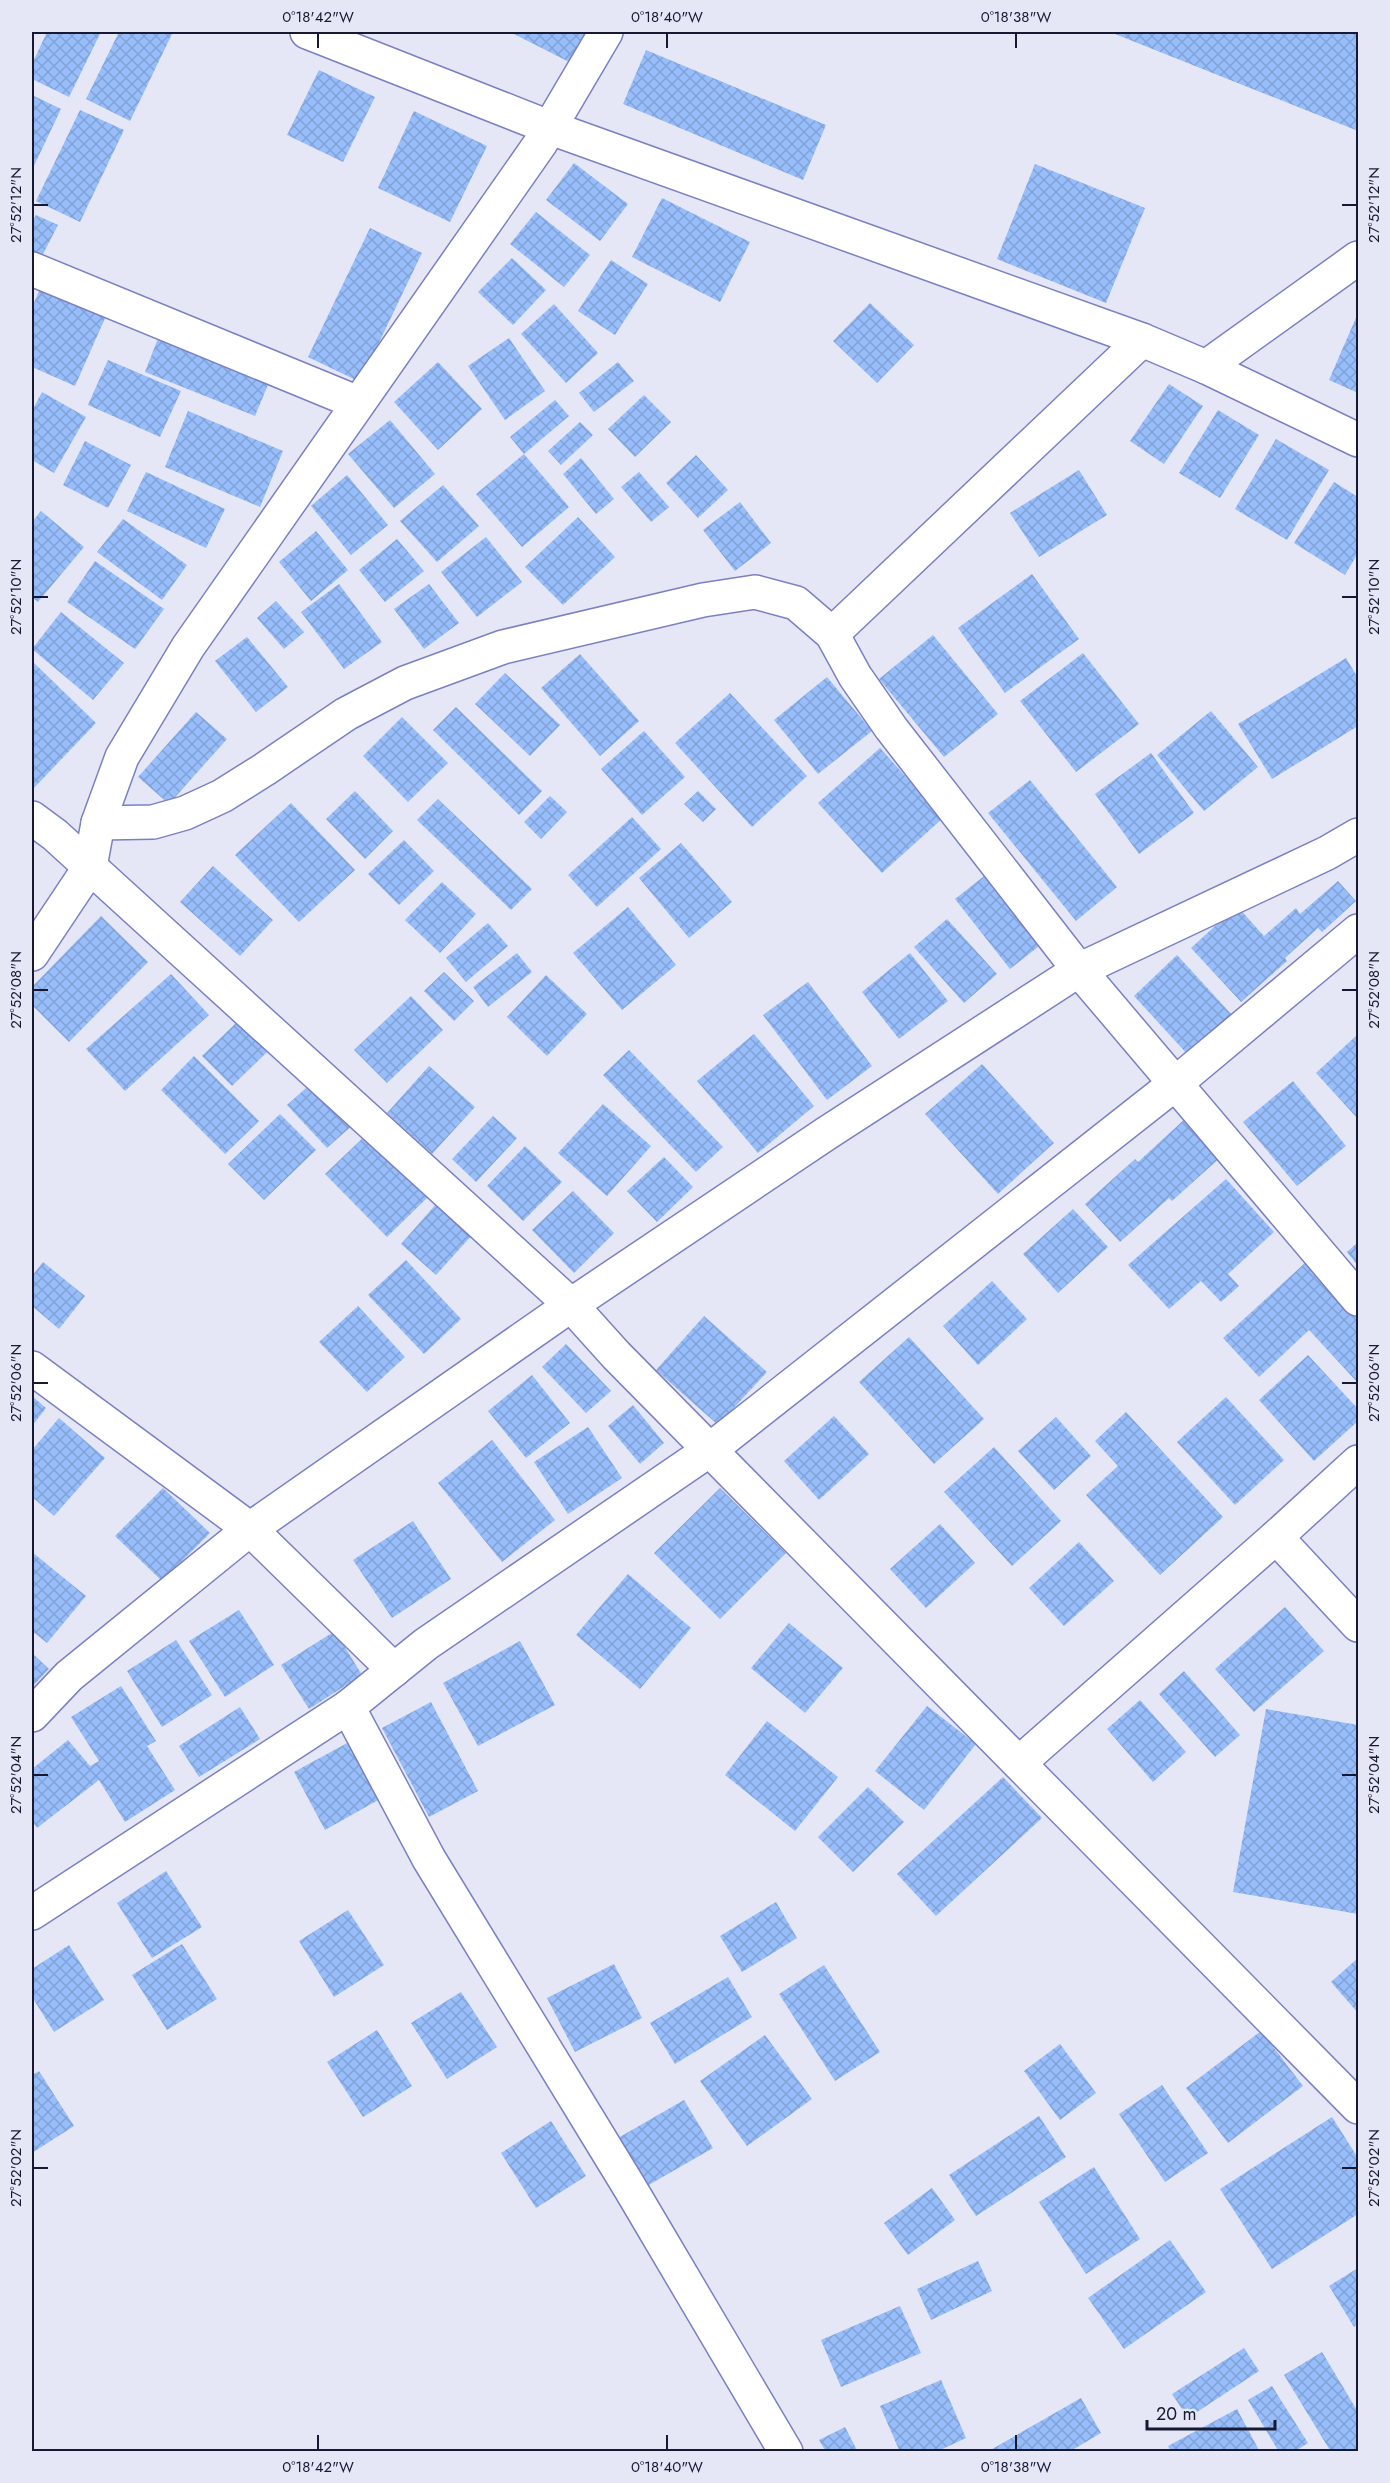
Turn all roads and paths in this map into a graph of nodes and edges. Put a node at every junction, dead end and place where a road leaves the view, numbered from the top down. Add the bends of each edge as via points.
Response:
1 (307, 32) edge
2 (606, 32) edge
3 (551, 128) junction
4 (1359, 258) edge
5 (32, 269) edge
6 (1142, 340) junction
7 (1206, 367) junction
8 (358, 403) junction
9 (1359, 440) edge
10 (832, 634) junction
11 (32, 818) edge
12 (98, 823) junction
13 (1359, 835) edge
14 (90, 867) junction
15 (1359, 931) edge
16 (32, 954) edge
17 (1080, 970) junction
18 (1176, 1083) junction
19 (1359, 1299) edge
20 (571, 1305) junction
21 (32, 1368) edge
22 (711, 1449) junction
23 (1359, 1462) edge
24 (250, 1529) junction
25 (1276, 1537) junction
26 (1359, 1625) edge
27 (394, 1670) junction
28 (348, 1707) junction
29 (32, 1715) edge
30 (1018, 1762) junction
31 (32, 1913) edge
32 (1359, 2107) edge
33 (786, 2451) edge

1 - 3 street
2 - 3 street
3 - 6 street
3 - 8 street
4 - 7 street
5 - 8 street
6 - 7 street
6 - 10 street
7 - 9 street
8 - 12 street via 188,647 122,758
10 - 12 street via 796,603 755,592 703,600 504,647 405,683 346,714 222,796 185,813 153,822
10 - 17 street via 891,728
11 - 14 street
12 - 14 street
13 - 17 street
14 - 16 street
14 - 20 street
15 - 18 street
17 - 18 street
17 - 20 street
18 - 19 street
18 - 22 street
20 - 22 street
20 - 24 street
21 - 24 street
22 - 27 street via 426,1644
22 - 30 street
23 - 25 street
24 - 27 street
24 - 29 street via 69,1676
25 - 26 street
25 - 30 street
27 - 28 street
28 - 31 street
28 - 33 street via 429,1859
30 - 32 street

